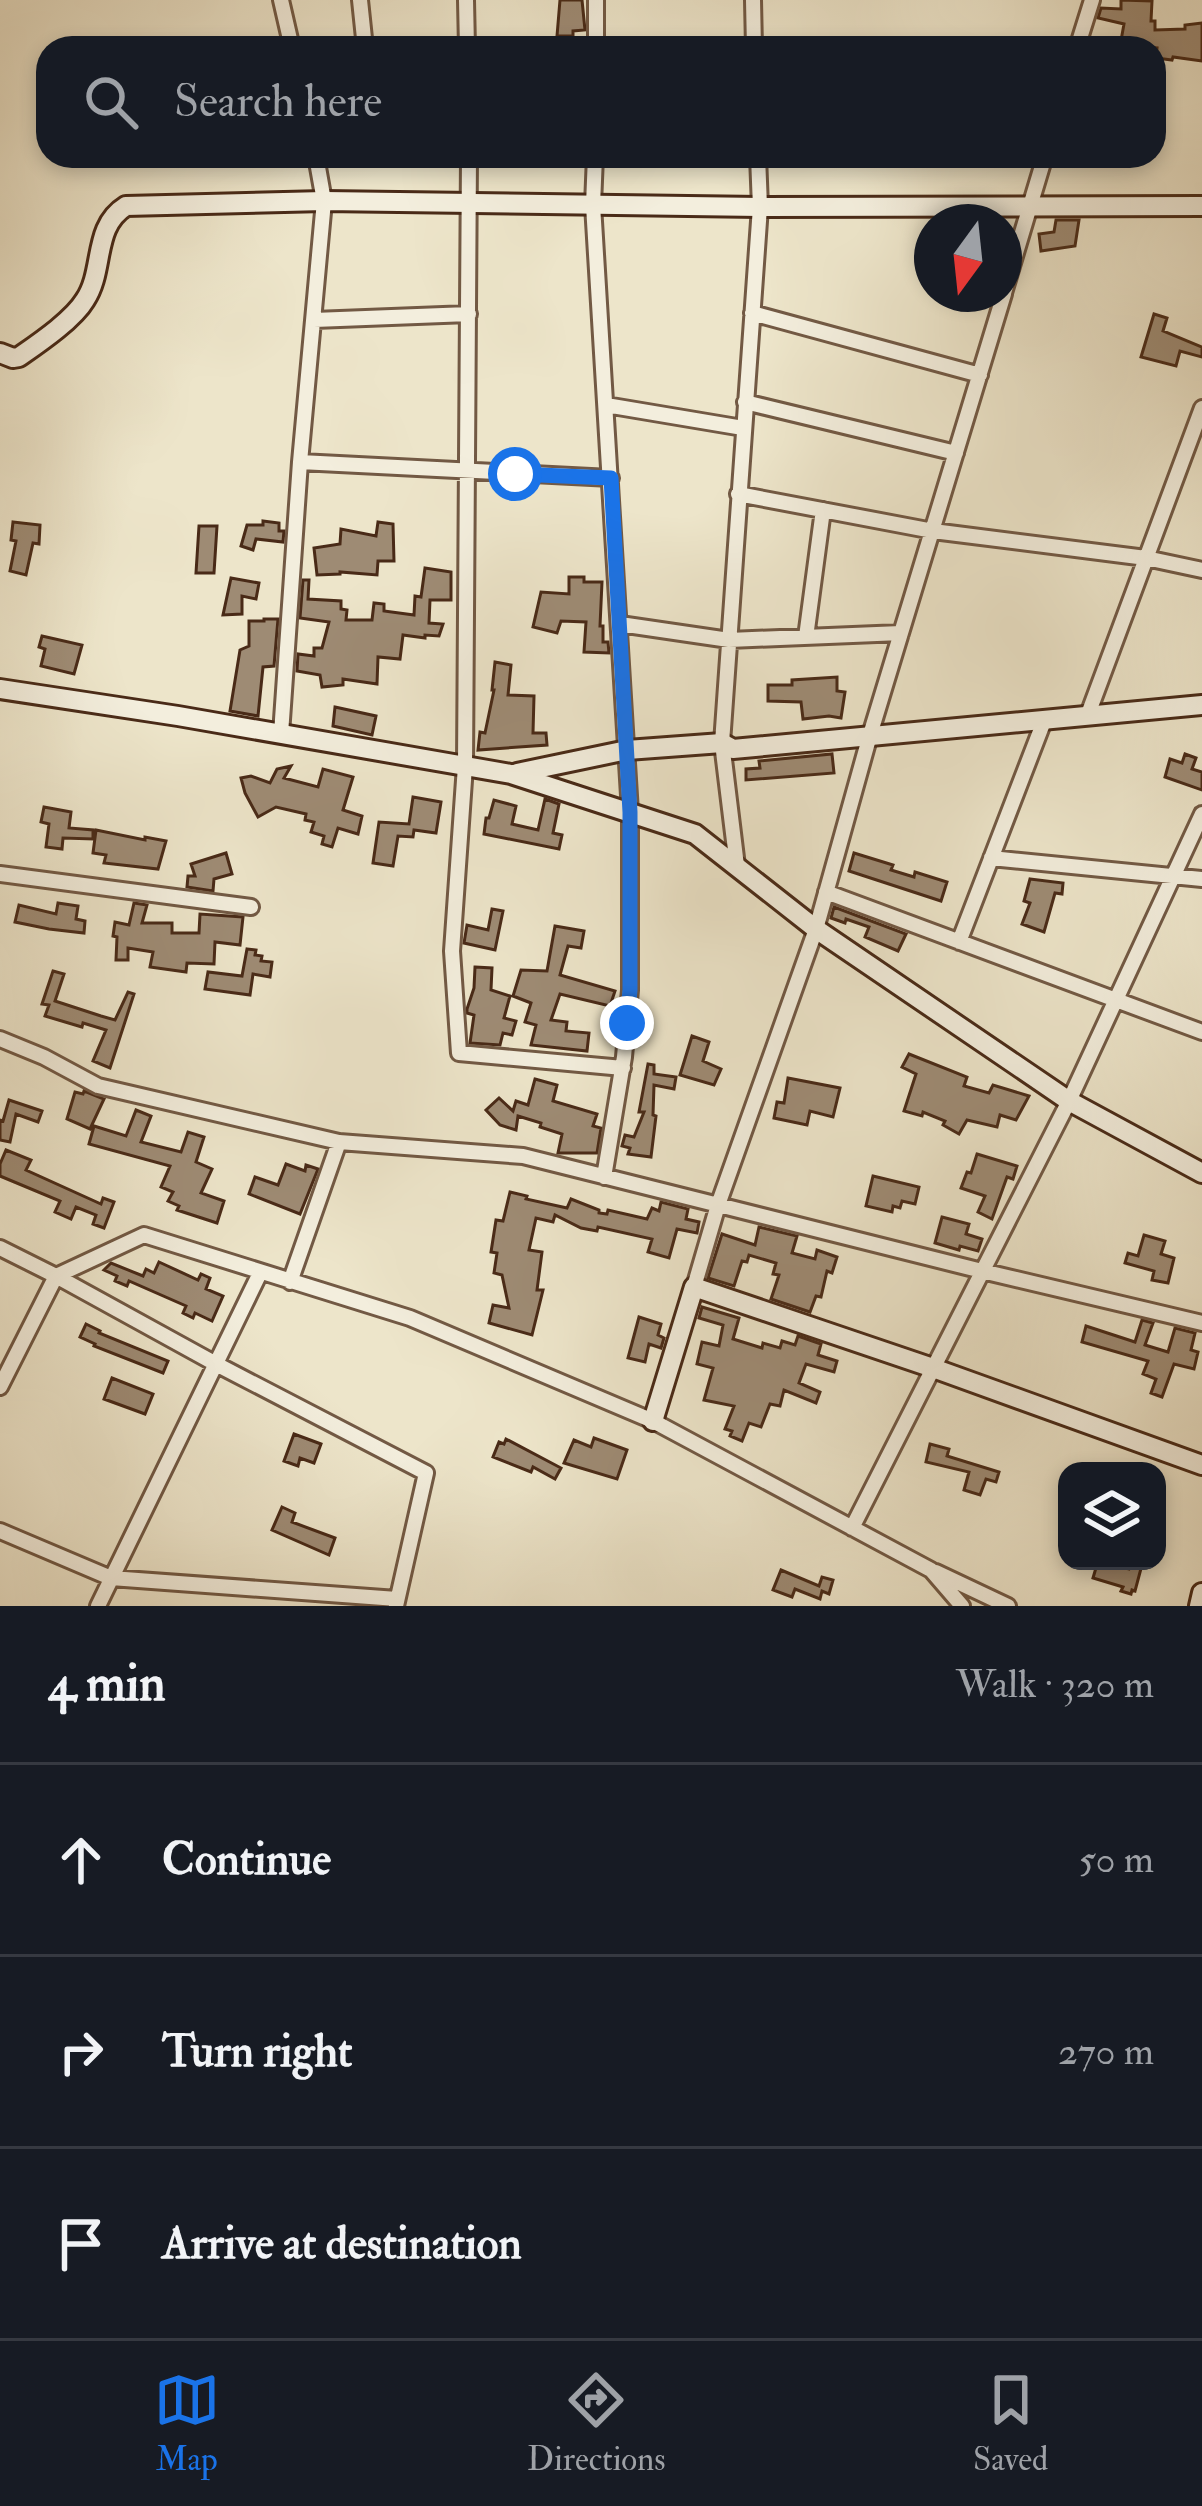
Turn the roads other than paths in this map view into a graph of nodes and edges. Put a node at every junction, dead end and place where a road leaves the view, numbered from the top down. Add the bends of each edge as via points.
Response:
1 (280, 0) edge
2 (360, 0) edge
3 (466, 0) edge
4 (596, 0) edge
5 (753, 0) edge
6 (1092, 0) edge
7 (289, 36) edge
8 (363, 36) edge
9 (467, 36) edge
10 (596, 36) edge
11 (754, 36) edge
12 (1081, 36) edge
13 (318, 168) edge
14 (470, 168) edge
15 (595, 168) edge
16 (758, 168) edge
17 (1041, 168) edge
18 (324, 201) junction
19 (470, 204) junction
20 (1030, 204) junction
21 (593, 205) junction
22 (1202, 206) edge
23 (760, 208) junction
24 (1022, 232) edge
25 (999, 312) edge
26 (470, 314) junction
27 (752, 314) junction
28 (314, 320) junction
29 (0, 353) edge
30 (980, 375) junction
31 (745, 402) junction
32 (606, 405) junction
33 (1202, 408) edge
34 (743, 428) junction
35 (1195, 446) edge
36 (956, 454) junction
37 (300, 462) junction
38 (468, 472) junction
39 (611, 478) junction
40 (738, 494) junction
41 (823, 510) junction
42 (933, 531) junction
43 (1146, 558) junction
44 (1202, 570) edge
45 (620, 624) junction
46 (902, 632) junction
47 (806, 637) junction
48 (729, 640) junction
49 (0, 689) edge
50 (1202, 705) edge
51 (1088, 717) junction
52 (1044, 721) junction
53 (281, 734) junction
54 (870, 735) junction
55 (722, 743) junction
56 (627, 750) junction
57 (465, 766) junction
58 (512, 774) junction
59 (630, 812) junction
60 (1202, 814) edge
61 (992, 858) junction
62 (736, 866) junction
63 (0, 874) edge
64 (1172, 876) junction
65 (1202, 879) edge
66 (826, 892) junction
67 (251, 907) dead end
68 (816, 929) junction
69 (959, 942) junction
70 (1115, 1000) junction
71 (1202, 1032) edge
72 (0, 1039) edge
73 (623, 1068) junction
74 (1069, 1100) junction
75 (339, 1142) junction
76 (1202, 1173) edge
77 (604, 1177) junction
78 (718, 1205) junction
79 (0, 1249) edge
80 (982, 1271) junction
81 (260, 1273) junction
82 (56, 1276) junction
83 (290, 1282) junction
84 (694, 1287) junction
85 (1202, 1323) edge
86 (216, 1364) junction
87 (933, 1368) junction
88 (0, 1388) edge
89 (653, 1420) junction
90 (1202, 1465) edge
91 (852, 1528) junction
92 (0, 1532) edge
93 (931, 1570) junction
94 (111, 1578) junction
95 (1202, 1593) edge
96 (397, 1602) edge
97 (98, 1606) edge
98 (962, 1606) edge
99 (1008, 1606) edge
100 (1199, 1606) edge

1 - 7 street
2 - 8 street
3 - 9 street
4 - 10 street
5 - 11 street
6 - 12 street
13 - 18 street
14 - 19 street
15 - 21 street
16 - 23 street
17 - 20 street
18 - 19 street
18 - 28 street
18 - 29 street via 126,206 104,230 92,286 76,311 20,357
19 - 21 street
19 - 26 street
20 - 22 street
20 - 23 street
20 - 24 street
21 - 23 street
21 - 32 street
23 - 27 street
25 - 30 street
26 - 28 street
26 - 38 street
27 - 30 street
27 - 31 street
28 - 37 street
30 - 36 street
31 - 34 street
31 - 36 street
32 - 34 street
32 - 39 street
33 - 35 street
34 - 40 street
35 - 43 street
36 - 42 street
37 - 38 street
37 - 53 street
38 - 39 street
38 - 57 street
39 - 45 street
40 - 41 street
40 - 48 street
41 - 42 street
41 - 47 street
42 - 43 street
42 - 46 street
43 - 44 street
43 - 51 street
45 - 48 street
45 - 56 street
46 - 47 street
46 - 54 street
47 - 48 street
48 - 55 street
49 - 53 street
50 - 51 street
51 - 52 street
52 - 54 street
52 - 61 street
53 - 57 street
54 - 55 street via 733,749
54 - 66 street
55 - 56 street
55 - 62 street
56 - 58 street
56 - 59 street
57 - 58 street
57 - 73 street via 452,951 459,1053
58 - 59 street
59 - 62 street via 695,833
59 - 73 street
60 - 64 street
61 - 64 street
61 - 69 street
62 - 68 street
63 - 67 street
64 - 65 street
64 - 70 street
66 - 68 street
66 - 69 street
68 - 74 street
68 - 78 street
69 - 70 street
70 - 71 street
70 - 74 street
72 - 75 street via 98,1086
73 - 77 street
74 - 76 street
74 - 80 street
75 - 77 street via 523,1156
75 - 83 street
77 - 78 street
78 - 80 street
78 - 84 street
79 - 82 street
80 - 85 street
80 - 87 street
81 - 82 street via 144,1235
81 - 83 street
81 - 86 street
82 - 86 street
82 - 88 street
83 - 89 street via 410,1318
84 - 87 street
84 - 89 street
86 - 94 street
86 - 96 street via 426,1473
87 - 90 street
87 - 91 street
89 - 91 street
91 - 93 street
92 - 94 street
93 - 98 street
93 - 99 street
94 - 96 street
94 - 97 street
95 - 100 street

